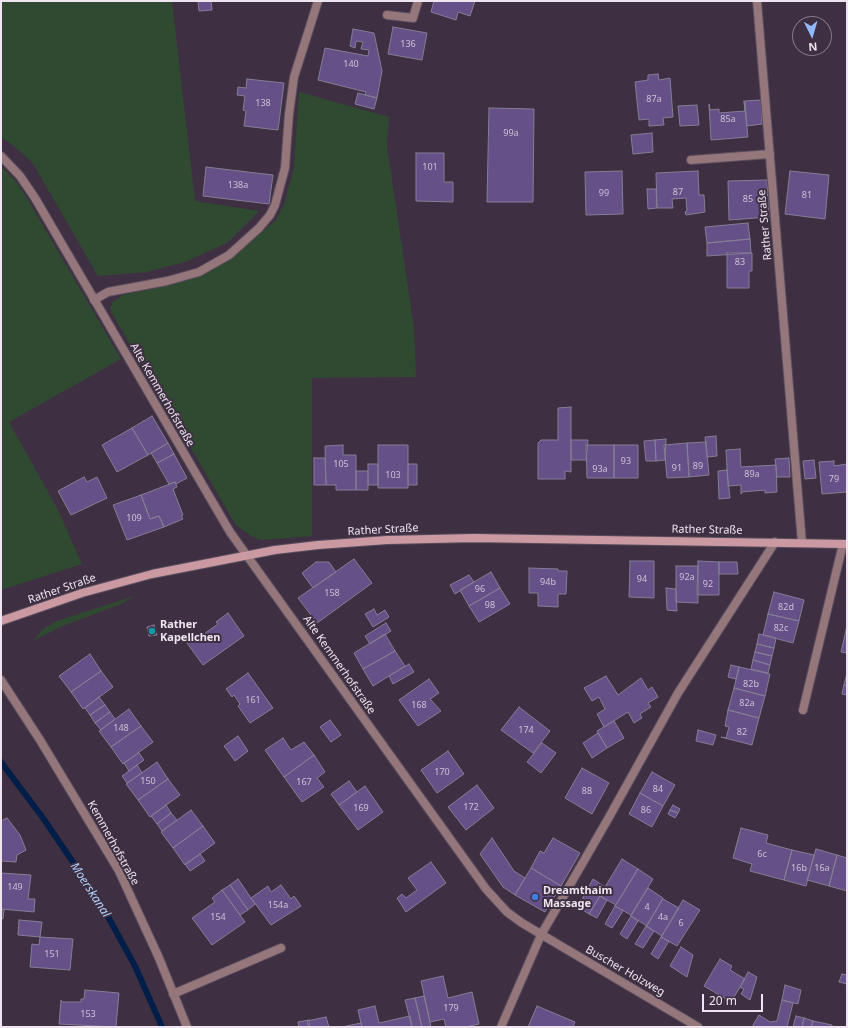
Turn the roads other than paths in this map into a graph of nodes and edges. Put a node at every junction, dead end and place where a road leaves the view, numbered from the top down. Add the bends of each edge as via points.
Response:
1 (318, 1) edge
2 (418, 1) edge
3 (757, 1) edge
4 (387, 15) dead end
5 (770, 154) junction
6 (1, 156) edge
7 (691, 160) dead end
8 (94, 300) junction
9 (775, 542) junction
10 (802, 543) junction
11 (845, 544) edge
12 (246, 555) junction
13 (1, 621) edge
14 (1, 680) edge
15 (802, 710) dead end
16 (541, 934) junction
17 (281, 948) dead end
18 (173, 994) junction
19 (187, 1027) edge
20 (501, 1027) edge
21 (698, 1027) edge

1 - 8 street via 294,77 288,114 285,168 270,215 229,255 199,272 108,292
2 - 4 street via 413,18
3 - 5 street, Rather Straße
5 - 7 street
5 - 10 street, Rather Straße
6 - 8 street, Alte Kemmerhofstraße via 31,192
8 - 12 street, Alte Kemmerhofstraße
9 - 10 street, Rather Straße
9 - 12 street, Rather Straße via 427,538 318,545
9 - 16 street via 678,693
10 - 11 street, Rather Straße
11 - 15 street, Rather Straße
12 - 13 street, Rather Straße via 110,584
12 - 16 street, Alte Kemmerhofstraße via 486,889 507,912
14 - 18 street, Kemmerhofstraße via 118,871
16 - 20 street
16 - 21 street, Buscher Holzweg
17 - 18 street
18 - 19 street, Kemmerhofstraße

